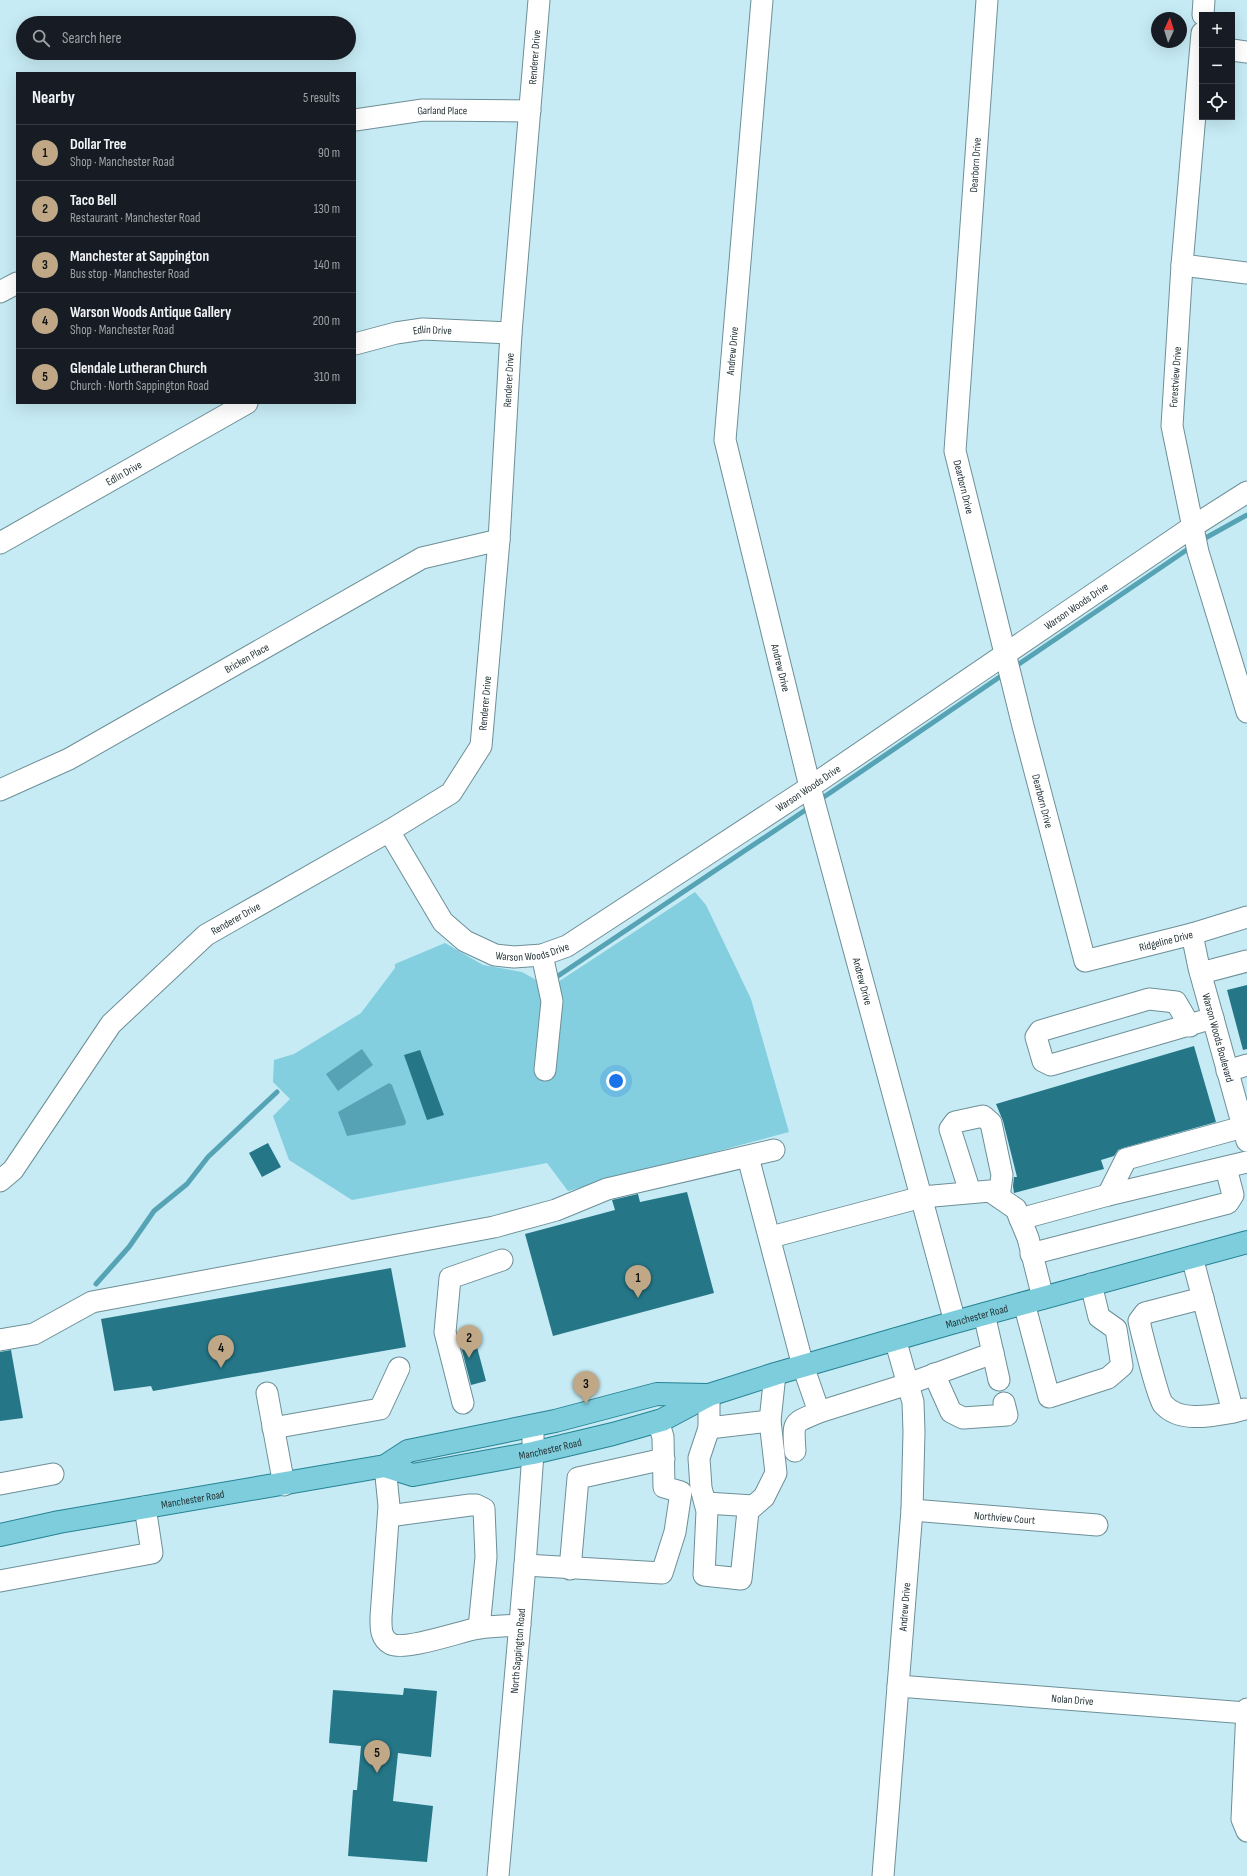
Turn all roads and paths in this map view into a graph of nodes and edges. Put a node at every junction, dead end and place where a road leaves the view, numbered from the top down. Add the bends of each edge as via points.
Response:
1 (539, 0) edge
2 (762, 0) edge
3 (987, 0) edge
4 (1204, 0) edge
5 (1203, 12) edge
6 (1201, 48) edge
7 (1235, 50) edge
8 (1247, 52) edge
9 (530, 111) junction
10 (356, 120) edge
11 (1182, 265) junction
12 (1247, 273) edge
13 (16, 284) edge
14 (0, 292) edge
15 (511, 333) junction
16 (356, 344) edge
17 (245, 404) edge
18 (1247, 492) edge
19 (1195, 538) junction
20 (499, 540) junction
21 (0, 543) edge
22 (1007, 657) junction
23 (1246, 707) edge
24 (0, 790) edge
25 (813, 797) junction
26 (389, 831) junction
27 (1247, 917) edge
28 (1192, 934) junction
29 (542, 955) junction
30 (1085, 961) joint
31 (1247, 961) edge
32 (1201, 973) junction
33 (1213, 1018) junction
34 (1190, 1026) junction
35 (1247, 1065) edge
36 (545, 1070) dead end
37 (1227, 1071) junction
38 (1244, 1122) edge
39 (774, 1150) dead end
40 (748, 1157) junction
41 (1247, 1162) edge
42 (1226, 1168) junction
43 (0, 1181) edge
44 (970, 1192) junction
45 (1108, 1195) junction
46 (922, 1197) junction
47 (999, 1197) junction
48 (1020, 1219) junction
49 (770, 1237) junction
50 (1247, 1242) edge
51 (1031, 1254) junction
52 (1192, 1257) junction
53 (502, 1260) dead end
54 (1091, 1284) junction
55 (1203, 1298) junction
56 (1033, 1300) junction
57 (984, 1314) junction
58 (955, 1322) junction
59 (895, 1339) junction
60 (0, 1340) edge
61 (993, 1353) junction
62 (803, 1366) junction
63 (399, 1368) dead end
64 (775, 1374) junction
65 (934, 1374) junction
66 (999, 1380) dead end
67 (908, 1384) junction
68 (267, 1393) dead end
69 (709, 1395) junction
70 (463, 1403) dead end
71 (1005, 1409) dead end
72 (1240, 1410) edge
73 (819, 1412) junction
74 (658, 1421) junction
75 (770, 1421) junction
76 (533, 1426) junction
77 (273, 1428) junction
78 (709, 1428) junction
79 (795, 1451) dead end
80 (533, 1453) junction
81 (664, 1459) junction
82 (385, 1466) junction
83 (53, 1474) dead end
84 (0, 1484) edge
85 (284, 1485) junction
86 (706, 1503) junction
87 (753, 1506) junction
88 (145, 1507) junction
89 (912, 1510) junction
90 (389, 1516) junction
91 (1097, 1525) dead end
92 (0, 1535) edge
93 (525, 1565) junction
94 (570, 1569) junction
95 (0, 1582) edge
96 (520, 1625) junction
97 (479, 1628) junction
98 (898, 1686) junction
99 (1247, 1709) edge
100 (1247, 1713) edge
101 (1247, 1831) edge
102 (498, 1876) edge
103 (883, 1876) edge

1 - 9 street, Renderer Drive
2 - 25 street, Andrew Drive via 725,440
3 - 22 street, Dearborn Drive via 955,451
4 - 5 street
6 - 11 street, Forestview Drive
7 - 8 street
9 - 10 street, Garland Place via 423,110
9 - 15 street, Renderer Drive
11 - 12 street
11 - 19 street, Forestview Drive via 1172,426
13 - 14 street
15 - 16 street, Edlin Drive via 423,329
15 - 20 street, Renderer Drive
17 - 21 street, Edlin Drive
18 - 19 street, Warson Woods Drive
19 - 22 street, Warson Woods Drive
19 - 23 street, Forestview Drive
20 - 24 street, Bricken Place via 422,558 69,759
20 - 26 street, Renderer Drive via 481,746 451,793
22 - 25 street, Warson Woods Drive
22 - 30 street, Dearborn Drive
25 - 29 street, Warson Woods Drive via 567,946
25 - 46 street, Andrew Drive
26 - 29 street, Warson Woods Drive via 443,922 466,941 495,955
26 - 43 street, Renderer Drive via 206,935 111,1024 13,1170
27 - 28 street, Ridgeline Drive
28 - 30 street, Ridgeline Drive
28 - 32 street, Warson Woods Boulevard
29 - 36 street via 552,1001
31 - 32 street
32 - 33 street, Warson Woods Boulevard
33 - 34 street
33 - 37 street, Warson Woods Boulevard
34 - 34 street via 1051,1065 1043,1061 1036,1037 1040,1031 1149,999 1176,1002
35 - 37 street
37 - 38 street, Warson Woods Boulevard
38 - 45 street via 1126,1159
39 - 40 street
40 - 49 street
40 - 60 street via 607,1189 556,1210 494,1227 92,1302 34,1334
41 - 42 street
42 - 45 street
42 - 51 street via 1233,1195 1228,1203
44 - 46 street
44 - 47 street via 990,1191
44 - 47 street via 950,1129 955,1122 982,1116 991,1123 1002,1175
45 - 48 street
46 - 49 street
46 - 58 street, Andrew Drive
47 - 48 street via 1016,1209
48 - 51 street
49 - 62 street
50 - 52 main road, Manchester Road
51 - 56 street
52 - 54 main road, Manchester Road
52 - 55 street
53 - 70 street via 450,1278 445,1332
54 - 56 main road, Manchester Road
54 - 56 street via 1099,1317 1116,1329 1122,1366 1108,1378 1049,1397
55 - 72 street
55 - 72 street via 1145,1313 1139,1321 1162,1403 1175,1413 1192,1416 1213,1416
56 - 57 main road, Manchester Road
57 - 58 main road, Manchester Road
57 - 61 street
58 - 59 main road, Manchester Road
59 - 62 main road, Manchester Road
59 - 67 street, Andrew Drive
61 - 65 street
61 - 66 street
62 - 64 main road, Manchester Road
62 - 73 street
63 - 77 street via 380,1409
64 - 69 main road, Manchester Road
64 - 75 street
65 - 67 street
65 - 71 street via 951,1412 963,1418
67 - 73 street
67 - 89 street, Andrew Drive via 913,1402 914,1432
68 - 77 street
69 - 74 main road, Manchester Road
69 - 76 main road, Manchester Road via 657,1394
69 - 78 street
73 - 79 street via 796,1422 793,1426
74 - 80 main road, Manchester Road
74 - 81 street via 663,1437
75 - 78 street
75 - 87 street via 776,1473 764,1497
76 - 80 street, North Sappington Road
76 - 82 main road, Manchester Road via 408,1451
77 - 85 street
78 - 86 street via 699,1458
80 - 82 main road, Manchester Road via 413,1475
80 - 93 street, North Sappington Road
81 - 94 street via 578,1478
81 - 94 street via 664,1487 681,1492 675,1532 662,1573
82 - 85 main road, Manchester Road
82 - 90 street
83 - 84 street
85 - 88 main road, Manchester Road
86 - 87 street
86 - 87 street via 704,1575 741,1579 748,1511
88 - 92 main road, Manchester Road
88 - 95 street via 152,1553
89 - 91 street, Northview Court
89 - 98 street, Andrew Drive
90 - 97 street via 470,1505 484,1509 486,1557
90 - 97 street via 380,1617 382,1635 393,1645 413,1645
93 - 94 street
93 - 96 street, North Sappington Road
96 - 97 street
96 - 102 street, North Sappington Road
98 - 100 street, Nolan Drive
98 - 103 street, Andrew Drive
99 - 100 street
100 - 101 street via 1242,1819

